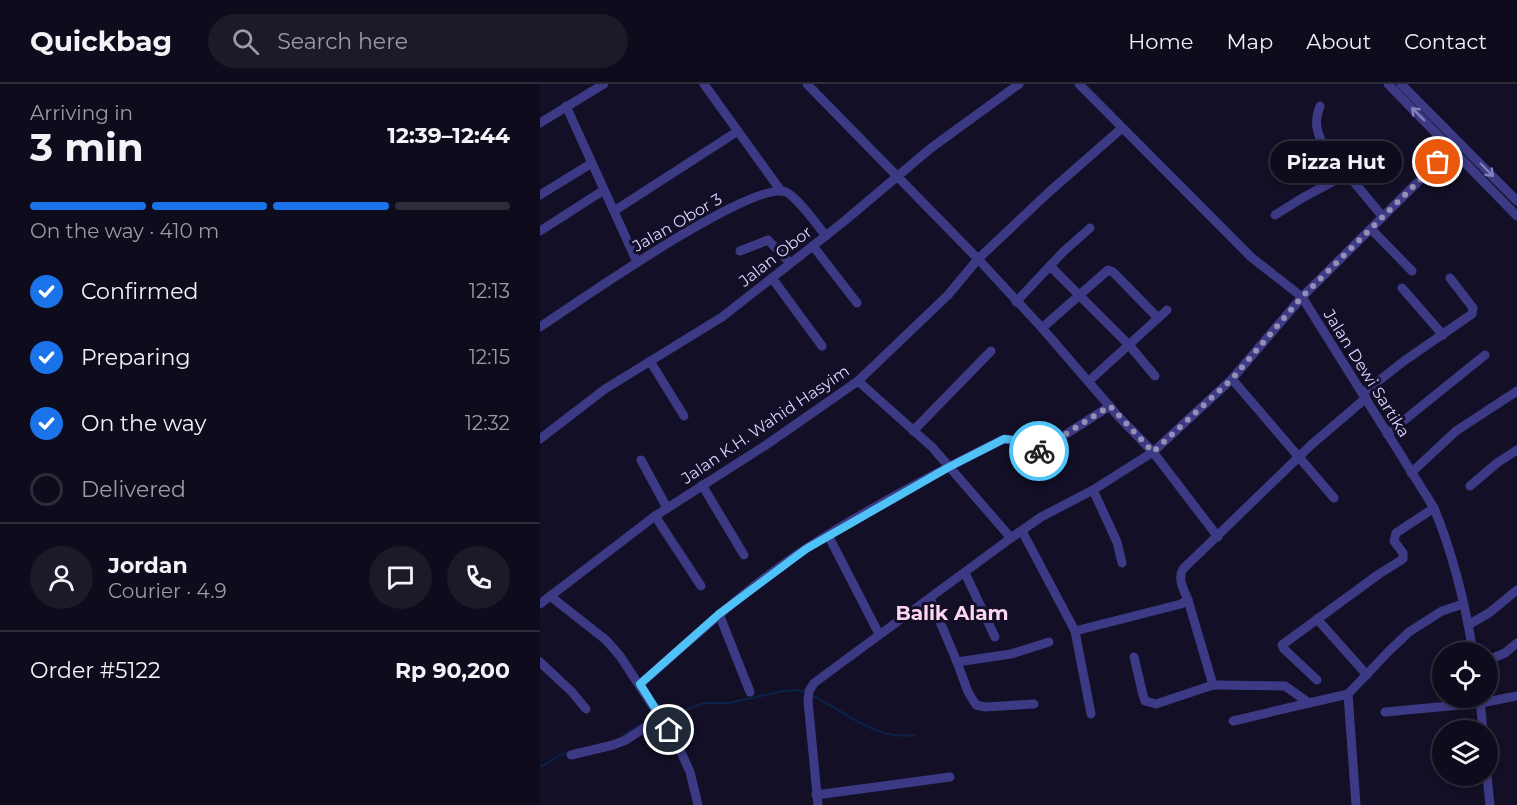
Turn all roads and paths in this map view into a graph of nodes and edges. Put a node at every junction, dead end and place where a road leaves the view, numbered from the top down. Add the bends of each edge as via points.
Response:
1 (604, 84) edge
2 (704, 84) edge
3 (807, 84) edge
4 (1019, 84) edge
5 (1078, 84) edge
6 (1388, 84) edge
7 (1401, 84) edge
8 (566, 106) junction
9 (1320, 106) dead end
10 (540, 123) edge
11 (1122, 128) junction
12 (738, 131) junction
13 (1452, 148) junction
14 (592, 163) junction
15 (1347, 174) junction
16 (895, 176) junction
17 (604, 190) junction
18 (781, 191) junction
19 (540, 195) edge
20 (1517, 201) edge
21 (614, 211) junction
22 (1275, 215) dead end
23 (1517, 216) edge
24 (1383, 217) junction
25 (1090, 228) dead end
26 (1371, 229) junction
27 (540, 231) edge
28 (826, 236) junction
29 (813, 246) junction
30 (740, 251) dead end
31 (978, 260) junction
32 (637, 262) junction
33 (790, 263) junction
34 (1051, 267) junction
35 (1412, 271) dead end
36 (772, 278) junction
37 (1450, 278) dead end
38 (1402, 288) dead end
39 (1078, 296) junction
40 (1302, 297) junction
41 (1016, 302) junction
42 (857, 303) dead end
43 (1167, 310) dead end
44 (1158, 318) junction
45 (540, 327) edge
46 (1042, 328) junction
47 (1443, 335) junction
48 (1129, 345) junction
49 (822, 346) dead end
50 (992, 351) dead end
51 (1485, 355) dead end
52 (650, 361) junction
53 (1155, 376) dead end
54 (1232, 379) junction
55 (858, 381) junction
56 (1089, 381) junction
57 (1517, 391) edge
58 (1365, 395) junction
59 (1110, 406) junction
60 (684, 416) dead end
61 (913, 431) junction
62 (1388, 434) junction
63 (540, 438) edge
64 (1517, 450) edge
65 (1153, 452) junction
66 (1299, 456) junction
67 (641, 460) dead end
68 (949, 467) junction
69 (1411, 473) junction
70 (702, 485) junction
71 (1470, 486) dead end
72 (1093, 490) junction
73 (1334, 498) dead end
74 (667, 508) junction
75 (1434, 508) junction
76 (654, 516) junction
77 (1022, 531) junction
78 (828, 536) junction
79 (1011, 537) junction
80 (1218, 537) junction
81 (744, 555) dead end
82 (1122, 563) dead end
83 (965, 573) junction
84 (701, 586) dead end
85 (1517, 590) edge
86 (550, 596) junction
87 (930, 598) junction
88 (1188, 600) junction
89 (540, 604) edge
90 (1463, 604) junction
91 (719, 614) junction
92 (1317, 619) junction
93 (1468, 625) junction
94 (1075, 631) junction
95 (879, 634) junction
96 (995, 637) dead end
97 (1049, 642) dead end
98 (1471, 642) edge
99 (1517, 643) edge
100 (1498, 656) edge
101 (1134, 657) dead end
102 (540, 662) edge
103 (957, 662) junction
104 (1367, 675) junction
105 (1317, 680) dead end
106 (640, 684) junction
107 (1213, 685) junction
108 (750, 692) dead end
109 (1348, 694) junction
110 (1517, 696) edge
111 (1498, 698) edge
112 (1309, 703) junction
113 (1034, 704) dead end
114 (1432, 706) edge
115 (586, 709) dead end
116 (1385, 712) dead end
117 (1091, 714) dead end
118 (660, 717) junction
119 (1233, 721) dead end
120 (571, 755) dead end
121 (950, 777) dead end
122 (1488, 786) edge
123 (816, 795) junction
124 (698, 805) edge
125 (818, 805) edge
126 (1356, 805) edge
127 (1490, 805) edge

1 - 8 street
2 - 12 street
3 - 16 street
4 - 16 street, Jalan Obor
5 - 11 street, Jalan Dewi Sartika
13 -> 6 street
7 -> 20 street
8 - 10 street
8 - 14 street
9 - 15 street via 1317,134
11 - 31 street, Jalan K.H. Wahid Hasyim
11 - 40 street, Jalan Dewi Sartika via 1251,257
12 - 18 street
12 - 21 street
13 - 23 street
13 - 24 street
14 - 17 street
14 - 19 street
15 - 22 street
15 - 24 street
16 - 28 street, Jalan Obor
16 - 31 street
17 - 21 street
17 - 27 street
18 - 28 street via 792,196
18 - 32 street, Jalan Obor 3 via 726,210
21 - 32 street
24 - 26 street
25 - 34 street
26 - 35 street
26 - 40 street
28 - 29 street, Jalan Obor
29 - 33 street, Jalan Obor
29 - 42 street
30 - 33 street via 768,240
31 - 41 street
31 - 55 street, Jalan K.H. Wahid Hasyim via 948,296
32 - 45 street, Jalan Obor 3
33 - 36 street, Jalan Obor
34 - 39 street
34 - 41 street
36 - 49 street
36 - 52 street, Jalan Obor via 722,317
37 - 47 street via 1474,311
38 - 47 street
39 - 44 street via 1110,271
39 - 46 street
39 - 48 street
40 - 54 street
40 - 58 street, Jalan Dewi Sartika
41 - 46 street
43 - 44 street
44 - 48 street
46 - 56 street
47 - 58 street via 1404,361
48 - 53 street
48 - 56 street
50 - 61 street
51 - 62 street
52 - 60 street
52 - 63 street, Jalan Obor
54 - 65 street
54 - 66 street
55 - 61 street
55 - 70 street, Jalan K.H. Wahid Hasyim
56 - 59 street
57 - 69 street via 1456,431
58 - 62 street, Jalan Dewi Sartika
58 - 66 street
59 - 65 street
59 - 68 street via 1032,456 1024,455 1014,440 1004,439
61 - 68 street
62 - 69 street, Jalan Dewi Sartika
64 - 71 street
65 - 72 street
65 - 80 street
66 - 73 street
66 - 80 street
67 - 74 street
68 - 78 street
68 - 79 street
69 - 75 street, Jalan Dewi Sartika
70 - 74 street, Jalan K.H. Wahid Hasyim
70 - 81 street
72 - 77 street
72 - 82 street via 1113,532
74 - 76 street, Jalan K.H. Wahid Hasyim
75 - 90 street, Jalan Dewi Sartika via 1447,539
75 - 92 street via 1396,533 1394,541 1403,559
76 - 84 street
76 - 86 street, Jalan K.H. Wahid Hasyim
77 - 79 street
77 - 94 street
78 - 91 street
78 - 95 street
79 - 83 street
80 - 88 street via 1181,571
83 - 87 street
83 - 96 street
85 - 93 street
86 - 89 street, Jalan K.H. Wahid Hasyim
86 - 106 street via 606,640
87 - 95 street
87 - 103 street
88 - 94 street
88 - 107 street
90 - 93 street, Jalan Dewi Sartika
90 - 104 street via 1442,611 1409,632
91 - 106 street
91 - 108 street
92 - 104 street
92 - 105 street via 1282,647
93 - 98 street, Jalan Dewi Sartika
94 - 117 street
95 - 123 street via 814,683 808,696
97 - 103 street via 1011,654
99 - 100 street
101 - 107 street via 1145,701 1150,703
102 - 115 street
103 - 113 street via 976,705
104 - 109 street
106 - 118 street
107 - 112 street via 1285,687
109 - 112 street
109 - 126 street
110 - 111 street
112 - 119 street
114 - 116 street
118 - 120 street via 626,740
118 - 124 street via 690,772
121 - 123 street
122 - 127 street
123 - 125 street

